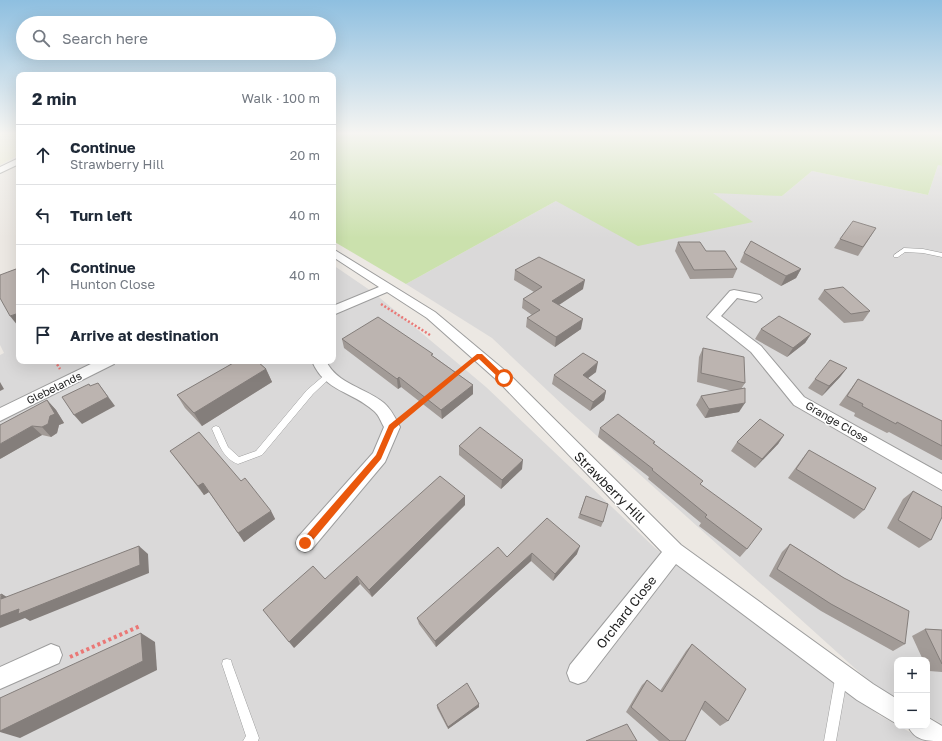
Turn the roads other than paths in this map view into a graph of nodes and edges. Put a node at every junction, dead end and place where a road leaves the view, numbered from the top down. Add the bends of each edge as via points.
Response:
1 (336, 254) edge
2 (942, 255) edge
3 (896, 256) dead end
4 (387, 288) junction
5 (756, 298) dead end
6 (336, 310) edge
7 (103, 364) edge
8 (321, 364) edge
9 (329, 375) junction
10 (0, 415) edge
11 (216, 429) dead end
12 (942, 483) edge
13 (305, 543) dead end
14 (674, 551) junction
15 (51, 655) dead end
16 (227, 664) dead end
17 (578, 674) dead end
18 (842, 675) junction
19 (0, 678) edge
20 (894, 710) edge
21 (925, 729) edge
22 (942, 740) edge
23 (249, 741) edge
24 (830, 741) edge

1 - 4 street, Strawberry Hill
2 - 3 lane via 904,250
4 - 6 street
4 - 14 street, Strawberry Hill via 431,315 480,356
5 - 12 street, Grange Close via 734,294 713,317 756,349 799,401
7 - 10 street, Glebelands
8 - 9 street
9 - 11 lane via 310,392 259,453 238,461 225,449
9 - 13 street via 355,394 380,407 392,427 379,457
14 - 17 street, Orchard Close
14 - 18 street, Strawberry Hill
15 - 19 street
16 - 23 lane via 253,738
18 - 20 street, Strawberry Hill
18 - 24 lane
21 - 22 street

